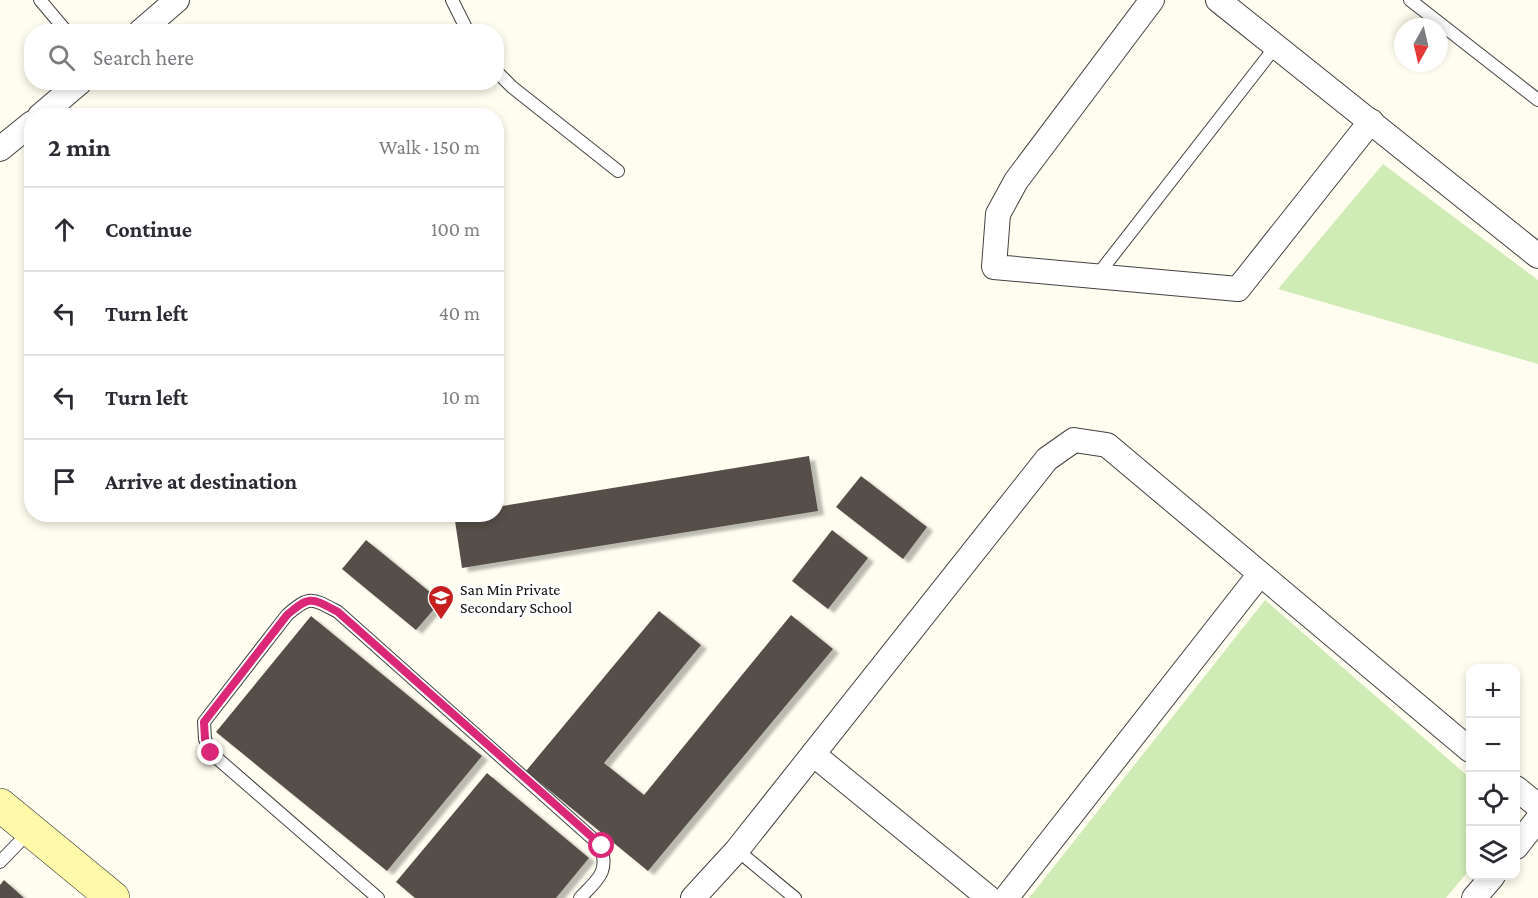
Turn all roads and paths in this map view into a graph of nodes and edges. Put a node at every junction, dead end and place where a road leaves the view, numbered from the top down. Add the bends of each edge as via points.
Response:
1 (40, 0) edge
2 (177, 0) edge
3 (452, 0) edge
4 (1152, 0) edge
5 (1218, 0) edge
6 (1410, 0) edge
7 (60, 24) edge
8 (149, 24) edge
9 (464, 24) edge
10 (1276, 46) junction
11 (504, 79) edge
12 (71, 90) edge
13 (1538, 100) edge
14 (49, 108) edge
15 (1371, 121) junction
16 (24, 130) edge
17 (0, 149) edge
18 (618, 171) dead end
19 (1538, 256) edge
20 (1096, 277) junction
21 (1260, 574) junction
22 (1466, 747) edge
23 (813, 754) junction
24 (1520, 792) edge
25 (0, 805) edge
26 (1538, 806) edge
27 (1538, 819) edge
28 (31, 831) junction
29 (1520, 841) edge
30 (737, 850) junction
31 (0, 862) edge
32 (1489, 880) edge
33 (113, 898) edge
34 (378, 898) edge
35 (580, 898) edge
36 (693, 898) edge
37 (795, 898) edge
38 (989, 898) edge
39 (1006, 898) edge
40 (1474, 898) edge

1 - 7 lane
2 - 8 street
3 - 9 lane
4 - 20 street via 1016,181 998,214 994,267
5 - 10 street
6 - 13 lane
10 - 15 street
10 - 20 lane
11 - 18 lane
12 - 14 street
15 - 19 street
15 - 20 street via 1238,289
16 - 17 street
21 - 22 street
21 - 23 street via 1107,445 1074,440 1047,459
21 - 39 street
23 - 30 street
23 - 38 street
24 - 26 street
25 - 28 street
27 - 29 street
28 - 31 lane
28 - 33 street
30 - 36 street
30 - 37 lane
32 - 40 street
34 - 35 lane via 211,753 205,739 204,722 287,615 302,602 315,600 338,612 602,846 606,860 601,876

